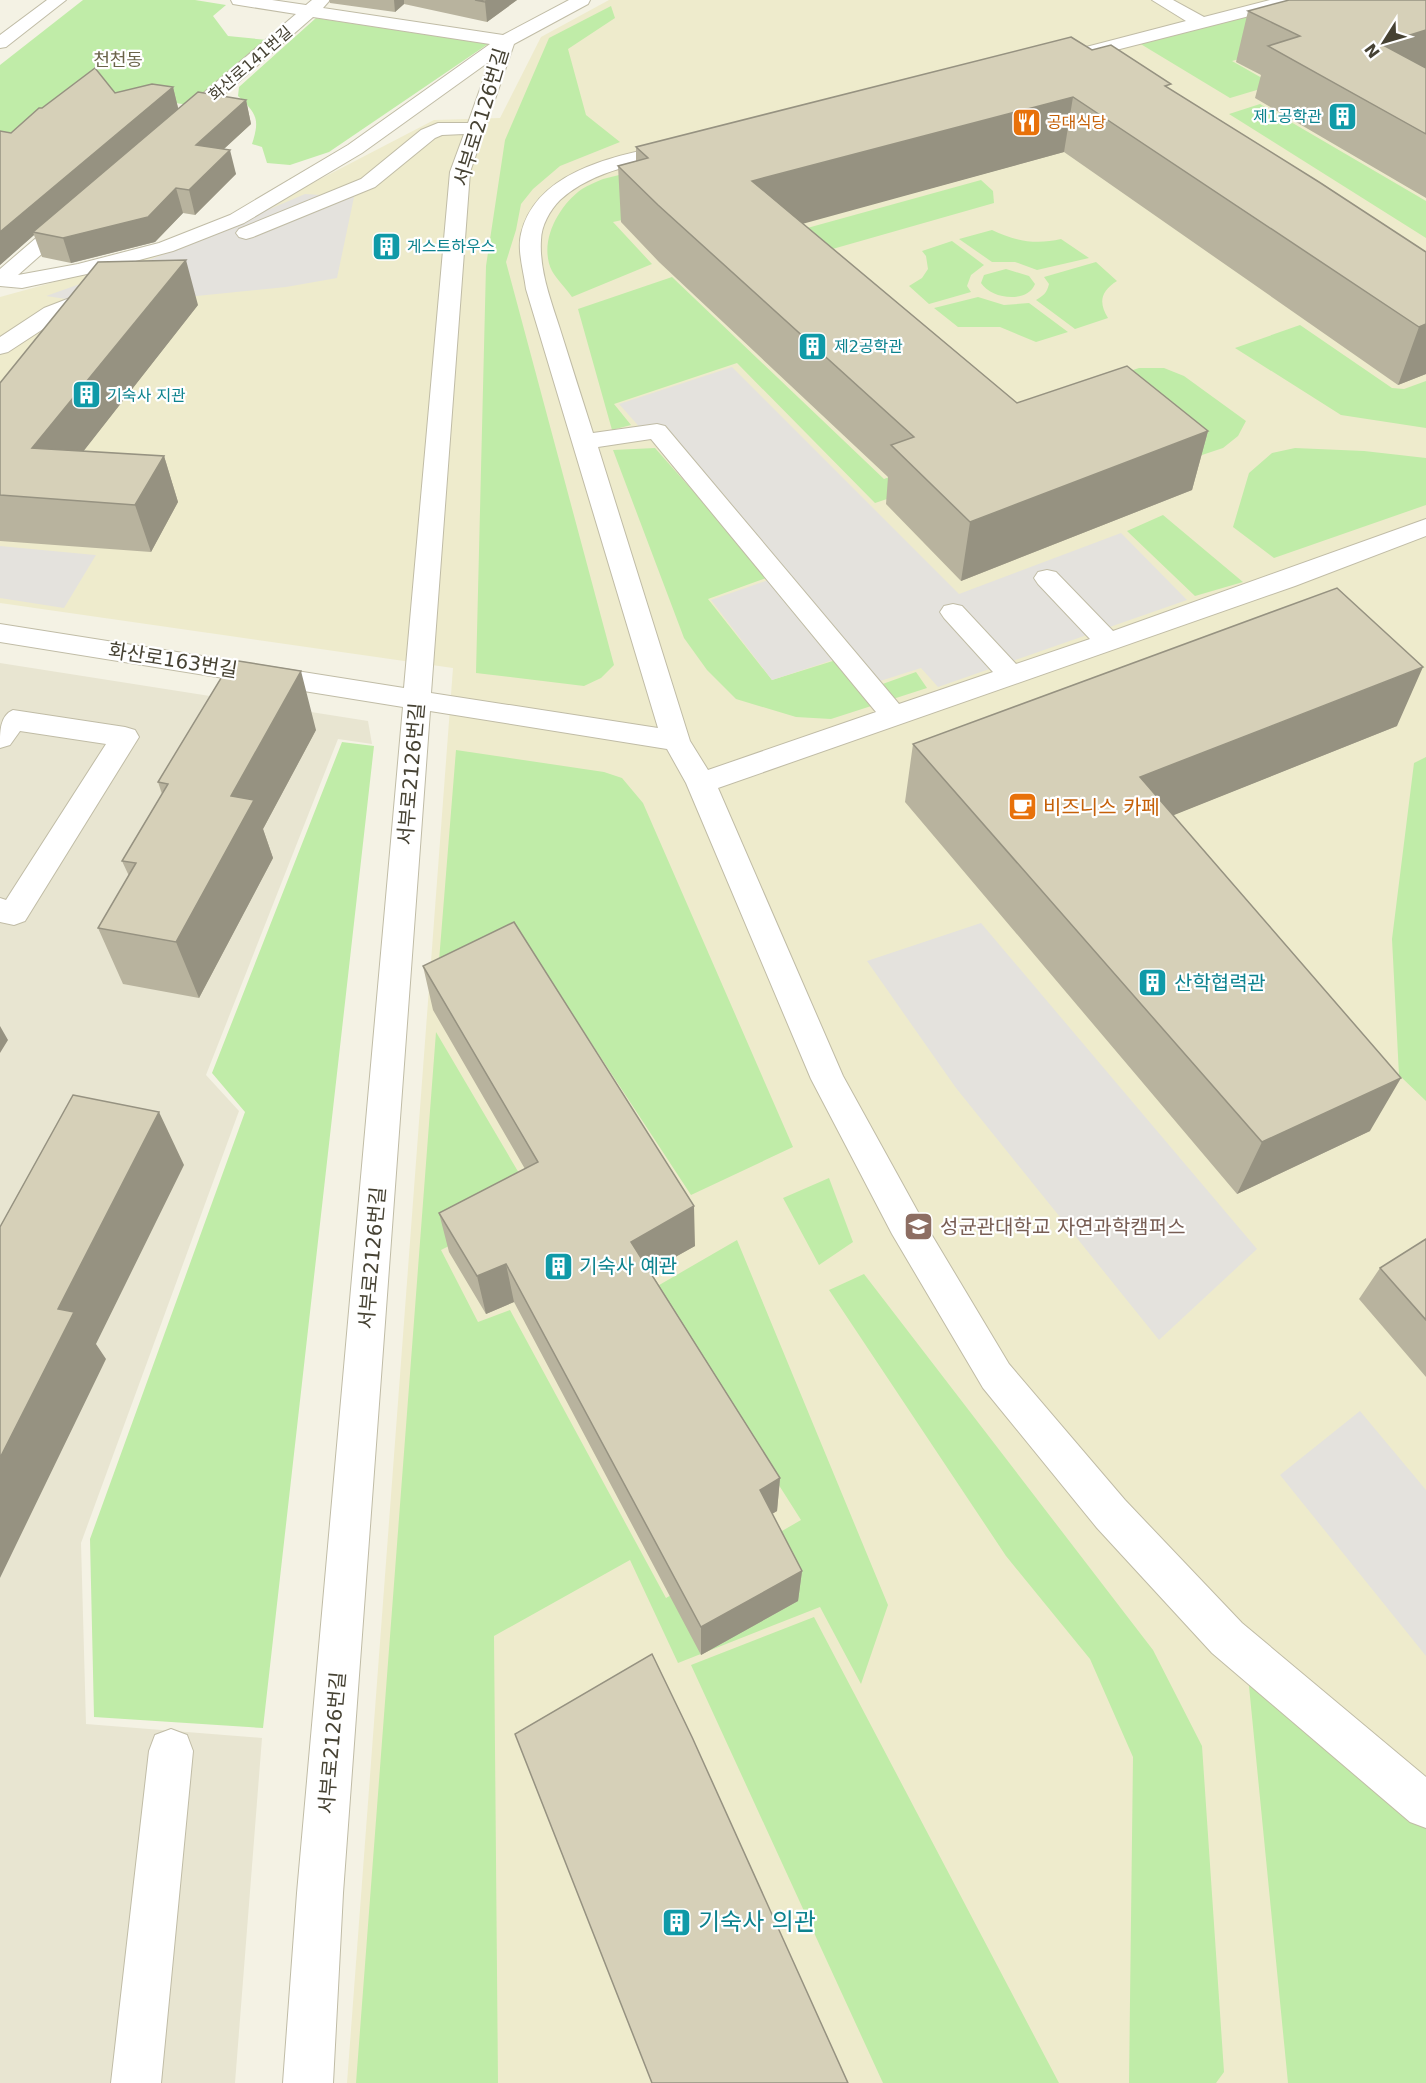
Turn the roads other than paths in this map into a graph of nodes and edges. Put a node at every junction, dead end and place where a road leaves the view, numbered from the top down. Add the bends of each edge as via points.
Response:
1 (58, 0) edge
2 (238, 0) edge
3 (582, 0) edge
4 (1160, 0) edge
5 (1290, 0) edge
6 (315, 6) edge
7 (1202, 23) junction
8 (506, 41) junction
9 (0, 43) edge
10 (1084, 76) edge
11 (475, 128) junction
12 (168, 134) edge
13 (705, 142) edge
14 (88, 203) edge
15 (148, 273) edge
16 (0, 280) edge
17 (116, 286) edge
18 (0, 347) edge
19 (584, 442) junction
20 (1426, 527) edge
21 (1047, 578) dead end
22 (953, 612) dead end
23 (0, 633) edge
24 (1108, 642) junction
25 (1011, 675) junction
26 (417, 699) junction
27 (894, 716) junction
28 (0, 738) edge
29 (676, 741) junction
30 (701, 783) junction
31 (0, 910) edge
32 (171, 1751) dead end
33 (1426, 1806) edge
34 (136, 2083) edge
35 (308, 2083) edge

1 - 9 street
2 - 6 street, 화산로141번길
3 - 8 street
4 - 7 street
5 - 7 street
6 - 8 street, 화산로141번길
6 - 12 street, 화산로141번길
7 - 10 street via 1054,61
8 - 11 street, 서부로2126번길
8 - 16 street, 서부로2126번길 via 355,149 237,219 166,248 22,282
11 - 15 street via 438,129 368,183
11 - 26 street, 서부로2126번길 via 460,172
13 - 19 street via 593,172 560,189 538,210 531,236 537,289
14 - 16 street
17 - 18 street via 52,313
19 - 27 street via 657,431
19 - 29 street
20 - 24 street
21 - 24 street
22 - 25 street
23 - 26 street, 화산로163번길
24 - 25 street
25 - 27 street
26 - 29 street, 화산로163번길
26 - 35 street, 서부로2126번길
27 - 30 street
28 - 31 street via 13,720 124,737 14,913
29 - 30 street
30 - 33 street via 828,1079 905,1223 996,1376 1112,1514 1227,1638
32 - 34 street

